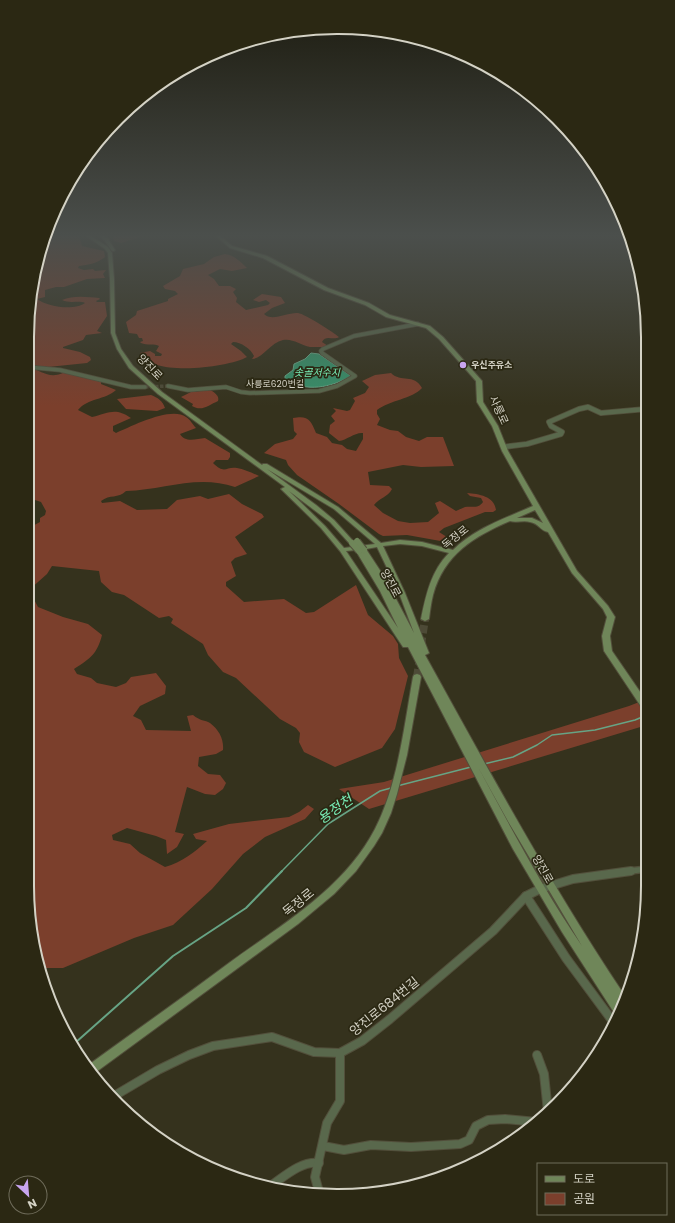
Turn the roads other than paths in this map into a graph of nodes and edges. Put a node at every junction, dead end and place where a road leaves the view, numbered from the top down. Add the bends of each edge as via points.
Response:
1 (112, 292) edge
2 (116, 292) edge
3 (336, 292) edge
4 (418, 324) junction
5 (34, 368) edge
6 (168, 386) tunnel mouth
7 (145, 387) tunnel mouth
8 (641, 410) edge
9 (503, 447) junction
10 (251, 460) junction
11 (260, 462) junction
12 (526, 486) junction
13 (537, 507) junction
14 (505, 521) junction
15 (478, 534) junction
16 (556, 541) junction
17 (355, 542) junction
18 (379, 544) junction
19 (426, 545) junction
20 (342, 550) junction
21 (453, 552) junction
22 (438, 572) junction
23 (425, 619) tunnel mouth
24 (416, 677) tunnel mouth
25 (430, 677) junction
26 (641, 700) edge
27 (489, 787) junction
28 (641, 870) edge
29 (551, 886) junction
30 (540, 889) junction
31 (526, 896) junction
32 (620, 997) edge
33 (616, 1006) edge
34 (611, 1018) edge
35 (340, 1053) junction
36 (537, 1055) dead end
37 (95, 1067) edge
38 (117, 1094) edge
39 (547, 1105) edge
40 (528, 1121) edge
41 (323, 1146) junction
42 (319, 1163) junction
43 (276, 1183) edge
44 (318, 1188) edge

1 - 10 main road, 양진로 via 113,333 131,367 160,393
2 - 11 main road, 양진로 via 117,332 127,354 152,382
3 - 4 main road, 사릉로 via 367,304 388,316
4 - 6 street, 사릉로620번길 via 354,336 323,349 322,353 355,376 337,386 319,391 250,393 226,387 188,390
4 - 9 main road, 사릉로 via 428,327 441,338 479,381 480,402 495,426
5 - 7 street via 60,370 131,387
8 - 9 street via 601,414 588,407 579,409 549,422 562,432 561,434 527,444
9 - 12 main road, 사릉로
10 - 17 main road, 양진로 via 314,506
10 - 20 main road via 308,510
11 - 17 main road, 양진로 via 323,508
11 - 18 main road via 336,508
12 - 13 main road, 사릉로
12 - 14 main road via 528,505
13 - 14 main road, 독정로
13 - 16 main road, 사릉로
14 - 15 main road, 독정로
14 - 16 main road via 535,521 542,524
15 - 19 main road via 453,546
15 - 21 main road, 독정로
16 - 26 main road, 사릉로 via 574,572 611,617 606,636 608,651
17 - 25 main road, 양진로, bridge
18 - 19 main road via 400,542
18 - 20 main road
18 - 25 main road via 402,593
19 - 21 main road
19 - 22 main road via 438,551 441,556
20 - 25 main road
21 - 22 main road, 독정로
22 - 23 main road, 독정로 via 430,591
24 - 37 main road, 독정로 via 399,767 384,816 374,838 359,859 340,882 313,907
25 - 27 main road, 양진로
27 - 29 main road, 양진로
27 - 30 main road, 양진로
28 - 29 street, 양진로684번길 via 581,878
29 - 30 street, 양진로684번길
29 - 32 main road, 양진로
30 - 31 street, 양진로684번길
30 - 33 main road, 양진로
31 - 34 street via 566,958
31 - 35 street, 양진로684번길 via 498,926 390,1019 362,1041
35 - 38 street via 314,1052 272,1037 213,1046 158,1070
35 - 41 street via 340,1101 327,1123
36 - 39 street via 543,1066
40 - 41 street via 498,1118 484,1121 475,1127 469,1140 460,1144 411,1147 371,1145 344,1150
41 - 42 street
42 - 43 street via 303,1164
42 - 44 street via 315,1177

